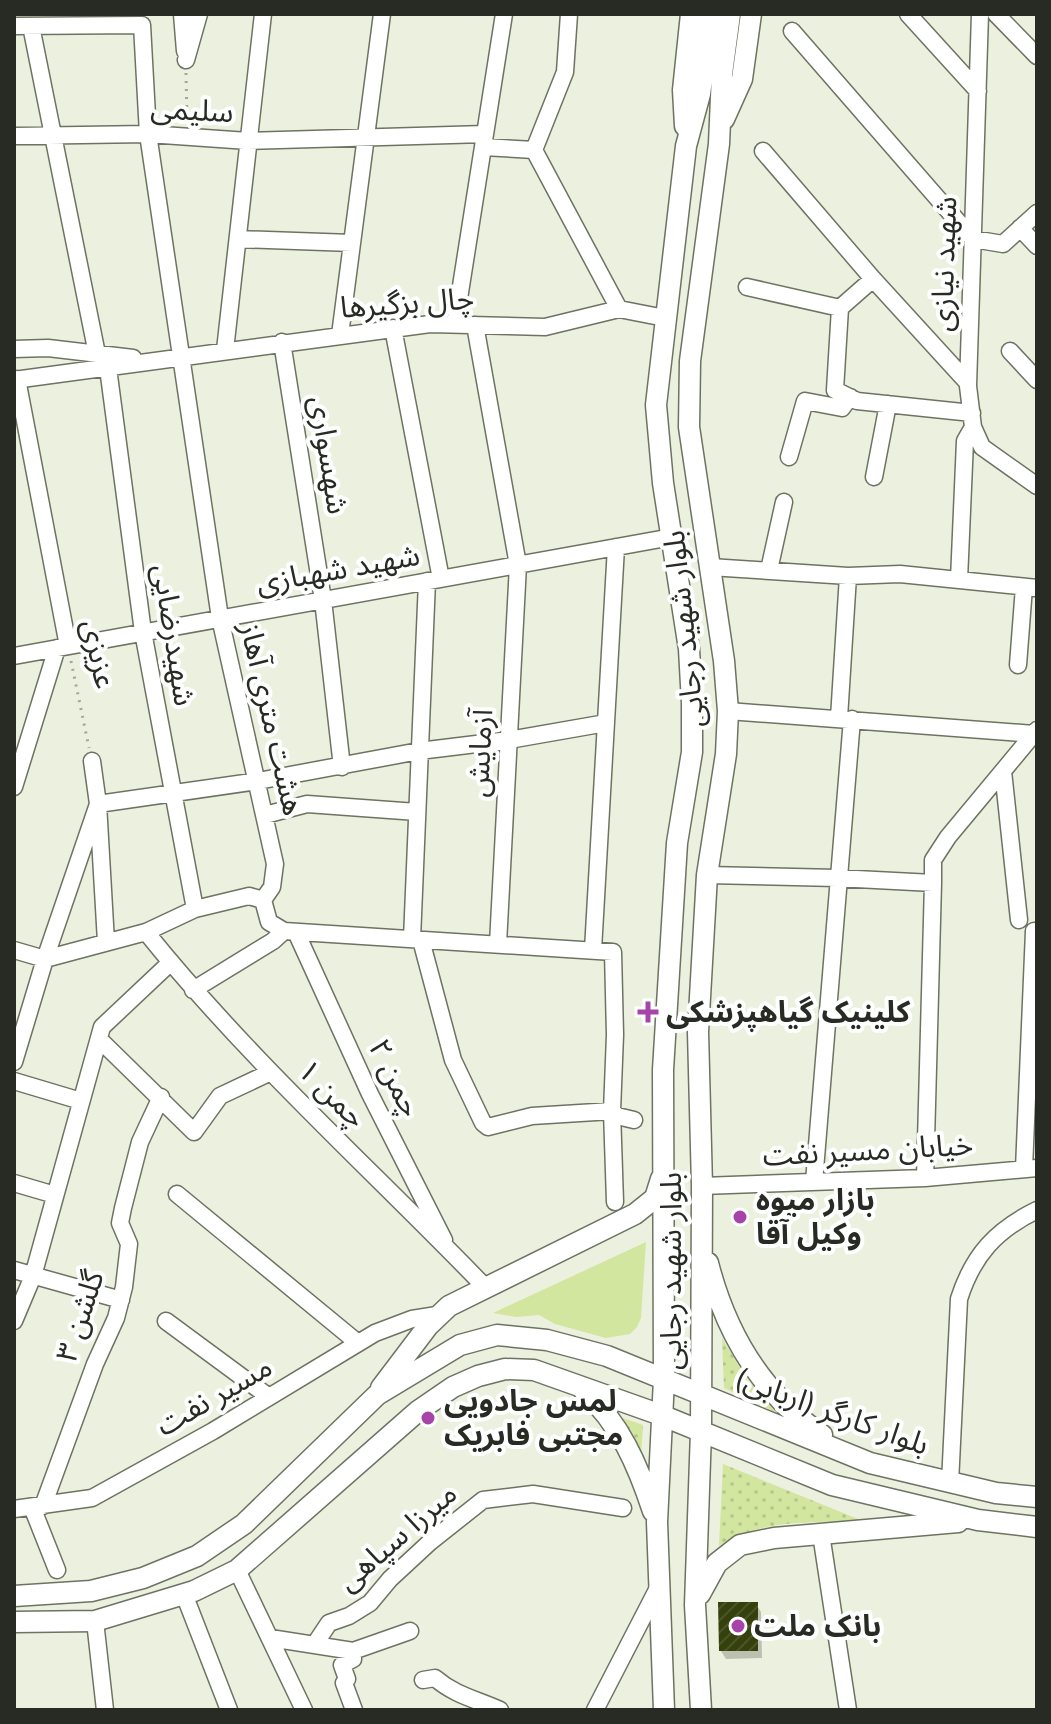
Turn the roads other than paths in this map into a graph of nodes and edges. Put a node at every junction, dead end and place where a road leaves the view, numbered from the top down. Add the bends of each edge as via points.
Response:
1 (182, 14) edge
2 (199, 14) edge
3 (263, 14) edge
4 (382, 14) edge
5 (504, 14) edge
6 (569, 14) edge
7 (691, 14) edge
8 (711, 14) edge
9 (730, 14) edge
10 (751, 14) edge
11 (908, 14) edge
12 (980, 14) edge
13 (996, 14) edge
14 (14, 26) edge
15 (31, 26) junction
16 (792, 31) dead end
17 (1037, 56) edge
18 (978, 91) junction
19 (720, 130) junction
20 (148, 134) junction
21 (53, 135) junction
22 (14, 136) edge
23 (366, 137) junction
24 (248, 141) junction
25 (484, 141) junction
26 (686, 146) junction
27 (534, 150) junction
28 (763, 151) dead end
29 (1037, 213) edge
30 (1020, 228) junction
31 (238, 239) junction
32 (973, 239) junction
33 (352, 243) junction
34 (1037, 246) edge
35 (873, 279) junction
36 (747, 287) dead end
37 (840, 308) junction
38 (619, 309) junction
39 (665, 318) junction
40 (455, 324) junction
41 (475, 325) junction
42 (393, 328) junction
43 (340, 335) junction
44 (282, 342) junction
45 (15, 345) edge
46 (225, 350) junction
47 (1010, 351) dead end
48 (180, 357) junction
49 (102, 361) junction
50 (15, 379) edge
51 (1037, 380) edge
52 (968, 383) junction
53 (850, 397) junction
54 (888, 404) junction
55 (972, 420) junction
56 (789, 457) dead end
57 (874, 477) dead end
58 (1037, 486) edge
59 (784, 502) dead end
60 (672, 537) junction
61 (616, 547) junction
62 (518, 565) junction
63 (710, 567) junction
64 (769, 570) junction
65 (848, 576) junction
66 (434, 580) junction
67 (959, 580) junction
68 (1031, 588) edge
69 (323, 600) junction
70 (220, 618) junction
71 (143, 632) junction
72 (62, 647) junction
73 (14, 656) edge
74 (1018, 665) dead end
75 (728, 711) junction
76 (846, 718) junction
77 (606, 723) junction
78 (1035, 732) edge
79 (509, 740) junction
80 (419, 751) junction
81 (726, 754) junction
82 (92, 761) road end
83 (691, 762) junction
84 (342, 767) junction
85 (1003, 771) junction
86 (723, 777) junction
87 (258, 781) junction
88 (14, 787) edge
89 (172, 795) junction
90 (98, 804) junction
91 (417, 812) junction
92 (265, 815) junction
93 (707, 875) junction
94 (837, 878) junction
95 (927, 883) junction
96 (263, 900) junction
97 (195, 909) junction
98 (1019, 920) dead end
99 (290, 931) junction
100 (1034, 931) dead end
101 (146, 932) junction
102 (416, 939) junction
103 (106, 942) junction
104 (498, 944) junction
105 (14, 950) edge
106 (593, 950) junction
107 (45, 959) junction
108 (171, 962) junction
109 (193, 990) junction
110 (100, 1033) junction
111 (14, 1062) edge
112 (271, 1072) junction
113 (14, 1081) edge
114 (161, 1097) junction
115 (81, 1101) junction
116 (612, 1111) junction
117 (634, 1120) dead end
118 (665, 1156) junction
119 (1031, 1168) edge
120 (925, 1178) junction
121 (814, 1182) junction
122 (14, 1183) edge
123 (702, 1186) junction
124 (177, 1194) dead end
125 (55, 1195) junction
126 (615, 1202) dead end
127 (1037, 1210) edge
128 (702, 1235) junction
129 (446, 1247) junction
130 (14, 1270) edge
131 (33, 1276) junction
132 (485, 1287) junction
133 (121, 1300) junction
134 (437, 1315) junction
135 (14, 1321) edge
136 (166, 1321) dead end
137 (358, 1343) junction
138 (664, 1379) junction
139 (578, 1386) junction
140 (377, 1395) junction
141 (701, 1395) junction
142 (269, 1397) junction
143 (661, 1415) junction
144 (701, 1431) junction
145 (841, 1452) junction
146 (870, 1463) junction
147 (950, 1483) junction
148 (832, 1485) junction
149 (1037, 1497) edge
150 (38, 1506) junction
151 (623, 1508) dead end
152 (14, 1509) edge
153 (978, 1520) junction
154 (657, 1522) junction
155 (1037, 1527) edge
156 (821, 1534) junction
157 (57, 1570) dead end
158 (237, 1570) junction
159 (659, 1586) junction
160 (91, 1591) junction
161 (184, 1594) junction
162 (14, 1596) edge
163 (695, 1605) junction
164 (95, 1621) junction
165 (14, 1622) edge
166 (410, 1631) dead end
167 (270, 1638) junction
168 (315, 1644) junction
169 (353, 1651) junction
170 (423, 1680) dead end
171 (105, 1710) edge
172 (229, 1710) edge
173 (304, 1710) edge
174 (354, 1710) edge
175 (500, 1710) edge
176 (595, 1710) edge
177 (664, 1710) edge
178 (701, 1710) edge
179 (848, 1710) edge

1 - 2 street via 186,60
3 - 24 street
4 - 23 street
5 - 25 street
6 - 27 street via 565,72
7 - 26 main road via 683,90
8 - 26 main road, بلوار شهید رجایی via 700,94
9 - 19 main road, بلوار شهید رجایی
10 - 19 main road via 742,79
11 - 18 street
12 - 18 street, شهید نیازی
13 - 17 street
14 - 15 street
15 - 20 street, هشت متری آهاز via 142,25
15 - 21 street, شهیدرضایی
16 - 32 street
18 - 32 street, شهید نیازی
19 - 63 main road, بلوار شهید رجایی via 688,393
20 - 21 street, سلیمی
20 - 24 street, سلیمی
20 - 48 street, هشت متری آهاز
21 - 22 street, سلیمی
21 - 49 street, شهیدرضایی
23 - 24 street, سلیمی
23 - 25 street, سلیمی
23 - 33 street
24 - 31 street
25 - 27 street, سلیمی
25 - 40 street
26 - 39 main road, بلوار شهید رجایی
27 - 38 street
28 - 35 street
29 - 30 street
30 - 32 street via 1003,244
30 - 34 street
31 - 33 street
31 - 46 street
32 - 52 street, شهید نیازی
33 - 43 street
35 - 37 street
35 - 52 street
36 - 37 street
37 - 53 street via 835,390
38 - 39 street, چال بزگیرها
38 - 41 street, چال بزگیرها via 545,327
39 - 60 main road, بلوار شهید رجایی via 656,405
40 - 41 street, چال بزگیرها
40 - 42 street, چال بزگیرها
41 - 62 street, آزمایش
42 - 43 street, چال بزگیرها
42 - 66 street
43 - 44 street, چال بزگیرها
44 - 46 street, چال بزگیرها
44 - 69 street, شهسواری
45 - 49 street, چال بزگیرها
46 - 48 street, چال بزگیرها
47 - 51 street
48 - 49 street, چال بزگیرها
48 - 70 street, هشت متری آهاز
49 - 50 street, چال بزگیرها
49 - 71 street, شهیدرضایی
50 - 72 street, عزیزی
52 - 55 street, شهید نیازی
53 - 54 street
53 - 56 street via 842,408 805,401
54 - 55 street
54 - 57 street
55 - 58 street via 982,447
55 - 67 street via 965,441
59 - 64 street
60 - 61 street, شهید شهبازی
60 - 83 main road, بلوار شهید رجایی via 689,649
61 - 62 street, شهید شهبازی
61 - 77 street
62 - 66 street, شهید شهبازی
62 - 79 street, آزمایش
63 - 64 street
63 - 75 main road, بلوار شهید رجایی
64 - 65 street
65 - 67 street
65 - 76 street
66 - 69 street, شهید شهبازی
66 - 80 street
67 - 68 street
68 - 74 street
69 - 70 street, شهید شهبازی
69 - 84 street, شهسواری
70 - 71 street, شهید شهبازی
70 - 87 street, هشت متری آهاز
71 - 72 street, شهید شهبازی
71 - 89 street, شهیدرضایی
72 - 73 street, شهید شهبازی
72 - 88 street
75 - 76 street
75 - 81 main road, بلوار شهید رجایی
76 - 78 street
76 - 94 street
77 - 79 street
77 - 106 street
78 - 85 street
79 - 80 street
79 - 104 street, آزمایش
80 - 84 street
80 - 91 street
81 - 83 main road
81 - 86 main road, بلوار شهید رجایی
82 - 90 street
83 - 86 main road
83 - 118 main road, بلوار شهید رجایی via 677,843 663,1070
84 - 87 street
85 - 95 street via 948,837 933,860
85 - 98 street
86 - 93 main road, بلوار شهید رجایی
87 - 89 street
87 - 92 street, هشت متری آهاز
89 - 90 street
89 - 97 street, شهیدرضایی
90 - 103 street
90 - 107 street
91 - 92 street via 307,804
91 - 102 street
92 - 96 street, هشت متری آهاز via 275,864 272,887
93 - 94 street
93 - 123 main road, بلوار شهید رجایی via 698,1032
94 - 95 street
94 - 121 street
95 - 120 street
96 - 97 street via 249,896
96 - 99 street, چمن ۲ via 269,922
97 - 101 street
99 - 102 street
99 - 109 street
99 - 129 street, چمن ۲
100 - 119 street
101 - 103 street
101 - 108 street, چمن ۱
102 - 104 street
102 - 116 street via 453,1060 483,1123 488,1127 532,1116
103 - 107 street
104 - 106 street
105 - 107 street
106 - 116 street via 613,952
107 - 111 street
108 - 109 street, چمن ۱
108 - 110 street
109 - 112 street, چمن ۱
110 - 114 street
110 - 115 street
112 - 114 street via 220,1096 194,1132
112 - 129 street, چمن ۱
113 - 115 street
114 - 133 street, گلشن ۳ via 140,1142 120,1223 129,1244
115 - 125 street
116 - 117 street
116 - 126 street
118 - 132 main road via 660,1187 646,1207
118 - 138 main road, بلوار شهید رجایی
119 - 120 street, خیابان مسیر نفت
120 - 121 street, خیابان مسیر نفت
121 - 123 street, خیابان مسیر نفت
122 - 125 street
123 - 128 main road, بلوار شهید رجایی
124 - 137 street
125 - 131 street
127 - 147 street via 1012,1222 989,1243 968,1271 959,1299
128 - 141 main road, بلوار شهید رجایی
128 - 146 main road via 729,1325 756,1373 797,1417
129 - 132 street, چمن ۱
130 - 131 street
131 - 133 street
131 - 135 street
132 - 134 main road
133 - 150 street, گلشن ۳
134 - 137 street, مسیر نفت via 392,1326
134 - 140 main road
136 - 142 street
137 - 142 street, مسیر نفت
138 - 140 main road, بلوار کارگر (اربابی) via 564,1343 497,1335 460,1345
138 - 141 main road, بلوار کارگر (اربابی)
138 - 143 main road, بلوار شهید رجایی
139 - 143 main road
139 - 154 main road via 616,1427
139 - 158 main road via 534,1370 505,1369 453,1387 418,1411
140 - 160 main road via 270,1500 215,1545 178,1566
141 - 144 main road, بلوار شهید رجایی
141 - 145 main road, بلوار کارگر (اربابی)
142 - 150 street, مسیر نفت via 92,1498
143 - 144 main road
143 - 154 main road, بلوار شهید رجایی
144 - 148 main road
144 - 163 main road, بلوار شهید رجایی
145 - 146 main road, بلوار کارگر (اربابی)
145 - 148 main road via 823,1462 822,1473
146 - 147 main road, بلوار کارگر (اربابی)
147 - 149 main road, بلوار کارگر (اربابی)
148 - 153 main road
150 - 152 street, مسیر نفت
150 - 157 street
151 - 168 street, میرزا سپاهی via 533,1494 483,1500 430,1542 370,1603 329,1623
153 - 155 main road
153 - 156 main road
154 - 159 main road
156 - 163 main road via 740,1545 717,1563
156 - 179 street
158 - 161 main road
158 - 167 street
159 - 176 street
159 - 177 main road
160 - 162 main road
160 - 164 main road
161 - 164 main road
161 - 172 street
163 - 178 main road, بلوار شهید رجایی
164 - 165 main road
164 - 171 street
166 - 169 street
167 - 168 street
167 - 173 street
168 - 169 street
169 - 174 street via 353,1659 342,1665
170 - 175 street via 435,1678 451,1691

